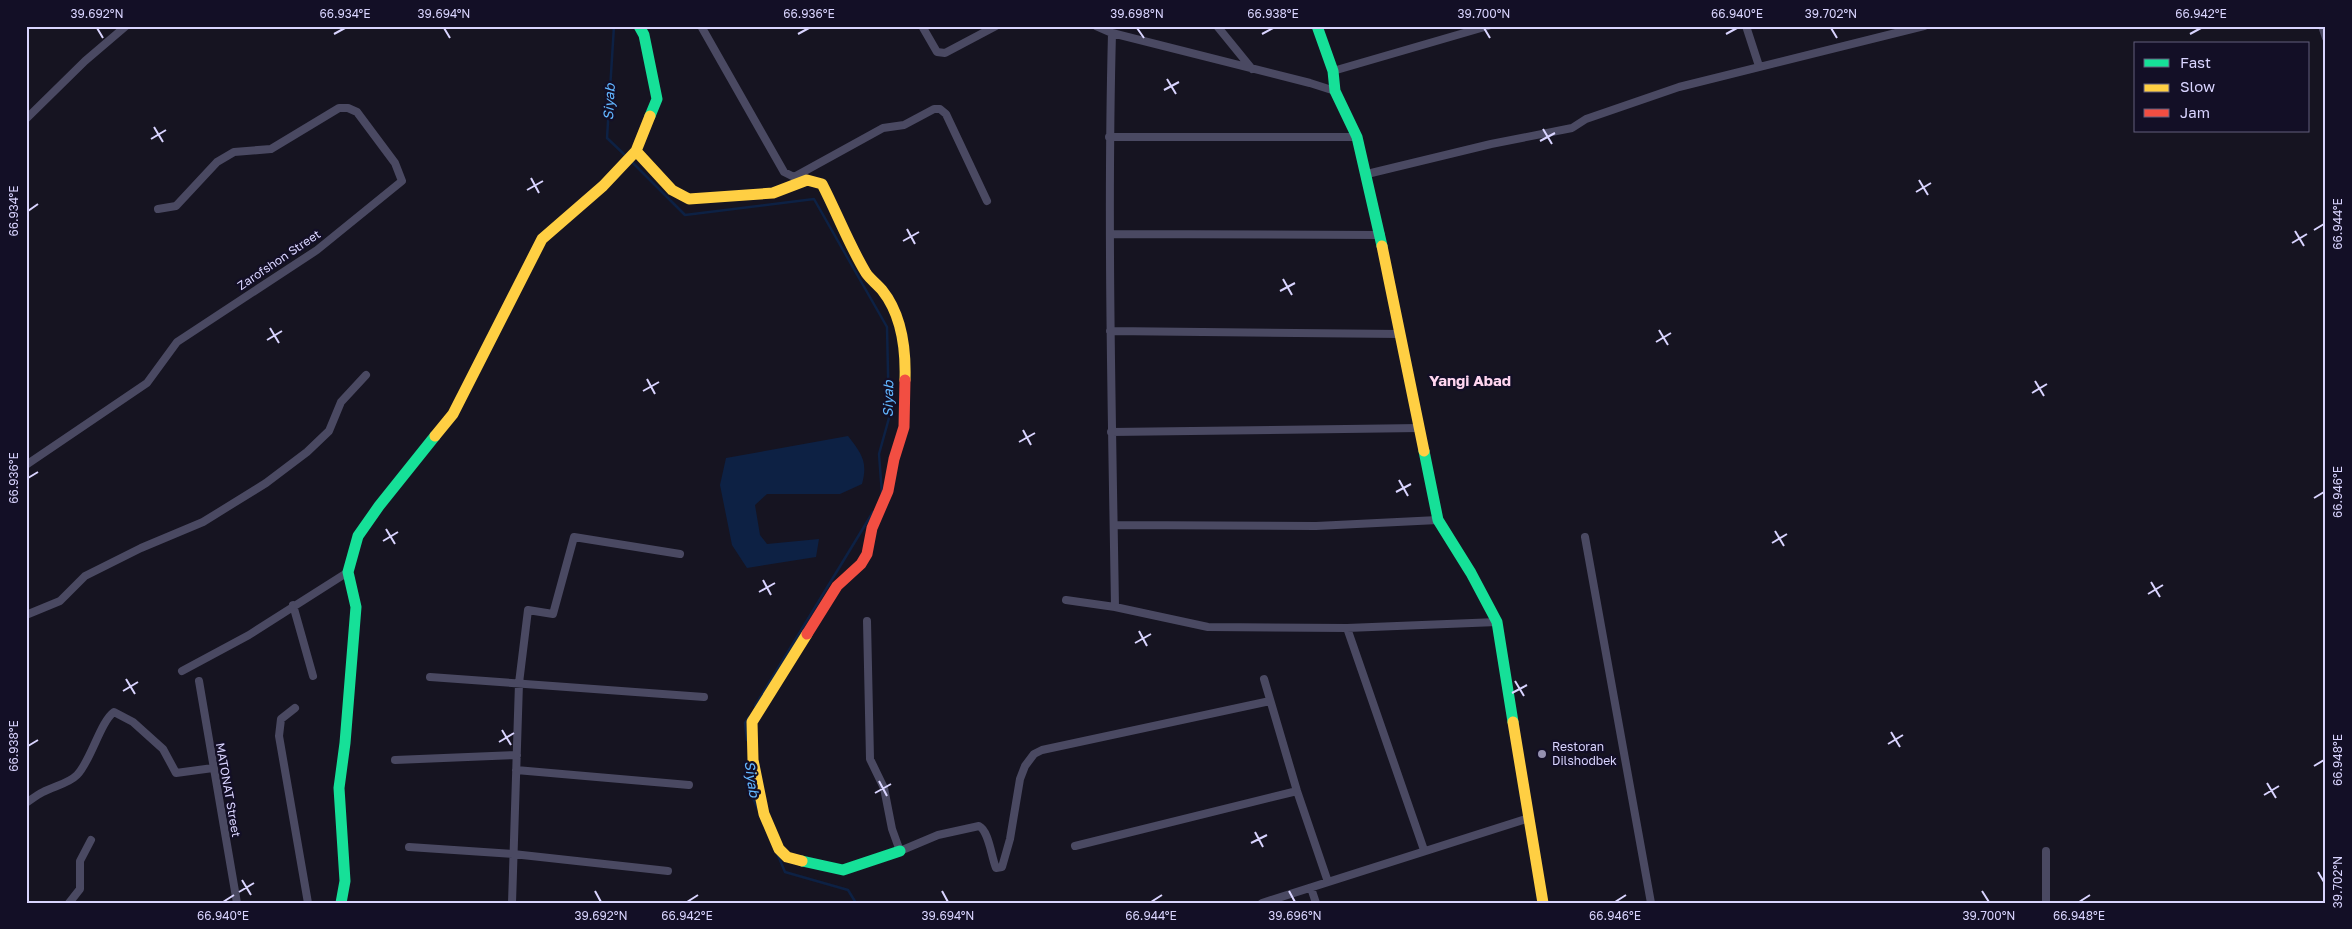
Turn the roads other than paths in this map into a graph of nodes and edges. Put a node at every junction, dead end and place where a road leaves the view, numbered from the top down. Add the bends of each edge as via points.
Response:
1 (126, 26) edge
2 (639, 26) edge
3 (701, 26) edge
4 (922, 26) edge
5 (996, 26) edge
6 (1096, 26) edge
7 (1218, 26) edge
8 (1317, 26) edge
9 (1746, 26) edge
10 (1924, 26) edge
11 (2322, 26) edge
12 (1484, 27) edge
13 (1112, 33) junction
14 (2326, 38) edge
15 (1759, 66) junction
16 (1252, 69) junction
17 (1333, 71) junction
18 (1335, 91) junction
19 (26, 119) edge
20 (1356, 137) junction
21 (1109, 138) junction
22 (636, 151) junction
23 (1367, 174) junction
24 (810, 175) junction
25 (987, 201) dead end
26 (158, 209) dead end
27 (1110, 234) junction
28 (1381, 235) junction
29 (1110, 331) junction
30 (1401, 334) junction
31 (366, 375) dead end
32 (1420, 428) junction
33 (1111, 432) junction
34 (26, 465) edge
35 (1438, 520) junction
36 (1114, 526) junction
37 (1585, 537) dead end
38 (680, 554) dead end
39 (348, 572) junction
40 (1066, 600) dead end
41 (293, 606) junction
42 (1115, 607) junction
43 (26, 615) edge
44 (867, 621) dead end
45 (1497, 622) junction
46 (1347, 628) junction
47 (182, 671) dead end
48 (313, 676) dead end
49 (430, 677) dead end
50 (1264, 680) dead end
51 (199, 681) dead end
52 (519, 682) junction
53 (704, 697) dead end
54 (1270, 701) junction
55 (295, 708) dead end
56 (516, 755) junction
57 (395, 760) dead end
58 (213, 768) junction
59 (516, 770) junction
60 (689, 785) dead end
61 (1297, 791) junction
62 (26, 803) edge
63 (1529, 818) junction
64 (91, 840) dead end
65 (1075, 846) dead end
66 (409, 847) dead end
67 (1424, 850) junction
68 (900, 851) junction
69 (2046, 851) dead end
70 (513, 854) junction
71 (668, 870) dead end
72 (1328, 882) junction
73 (1311, 888) junction
74 (69, 903) edge
75 (237, 903) edge
76 (308, 903) edge
77 (341, 903) edge
78 (512, 903) edge
79 (1262, 903) edge
80 (1316, 903) edge
81 (1543, 903) edge
82 (1651, 903) edge
83 (2046, 903) edge

1 - 19 street
2 - 22 street via 644,34 657,99
3 - 24 street via 784,172 794,177
4 - 5 street via 937,52 945,53
6 - 13 street
7 - 16 street
8 - 17 street
9 - 15 street
10 - 15 street
11 - 14 street
12 - 17 street
13 - 16 street
13 - 21 street
15 - 23 street via 1679,87 1586,119 1572,128
16 - 18 street
17 - 18 street
18 - 20 street
20 - 21 street
20 - 23 street
21 - 27 street
22 - 24 street via 672,190 689,199 773,193
22 - 39 street via 603,186 542,239 453,414 358,536
23 - 28 street
24 - 25 street via 883,128 904,125 940,109 946,114
24 - 68 street via 822,184 867,274 894,309 906,362 904,427 888,491 872,528 867,554 837,586 752,722 753,760 764,814 787,857 844,870
26 - 34 street, Zarofshon Street via 176,206 216,162 234,152 271,149 339,108 357,112 395,163 402,181 318,250 177,342 147,382
27 - 28 street
27 - 29 street
28 - 30 street
29 - 30 street
29 - 33 street
30 - 32 street
31 - 43 street via 341,402 329,431 266,483 203,522 85,576 60,601
32 - 33 street
32 - 35 street
33 - 36 street
35 - 36 street via 1316,526
35 - 45 street via 1471,572
36 - 42 street
37 - 82 street
38 - 52 street via 574,537 553,614 528,610
39 - 41 street
39 - 77 street via 356,607 339,788 345,881
40 - 42 street
41 - 47 street via 249,635
41 - 48 street
42 - 46 street via 1208,627
44 - 68 street via 870,759 884,788
45 - 46 street
45 - 63 street
46 - 67 street
49 - 52 street
50 - 54 street
51 - 58 street, MATONAT Street
52 - 53 street
52 - 56 street
54 - 61 street
54 - 68 street via 1034,754 1020,779 1002,867 996,868 988,837 979,826 938,835
55 - 76 street via 281,719 279,736
56 - 57 street
56 - 59 street
58 - 62 street via 176,773 163,750 134,722 114,712 107,717 78,774
58 - 75 street, MATONAT Street
59 - 60 street
59 - 70 street
61 - 65 street
61 - 72 street
63 - 67 street
63 - 81 street
64 - 74 street via 80,861 80,889
66 - 70 street
67 - 72 street
69 - 83 street
70 - 71 street
70 - 78 street
72 - 73 street
73 - 79 street
73 - 80 street

